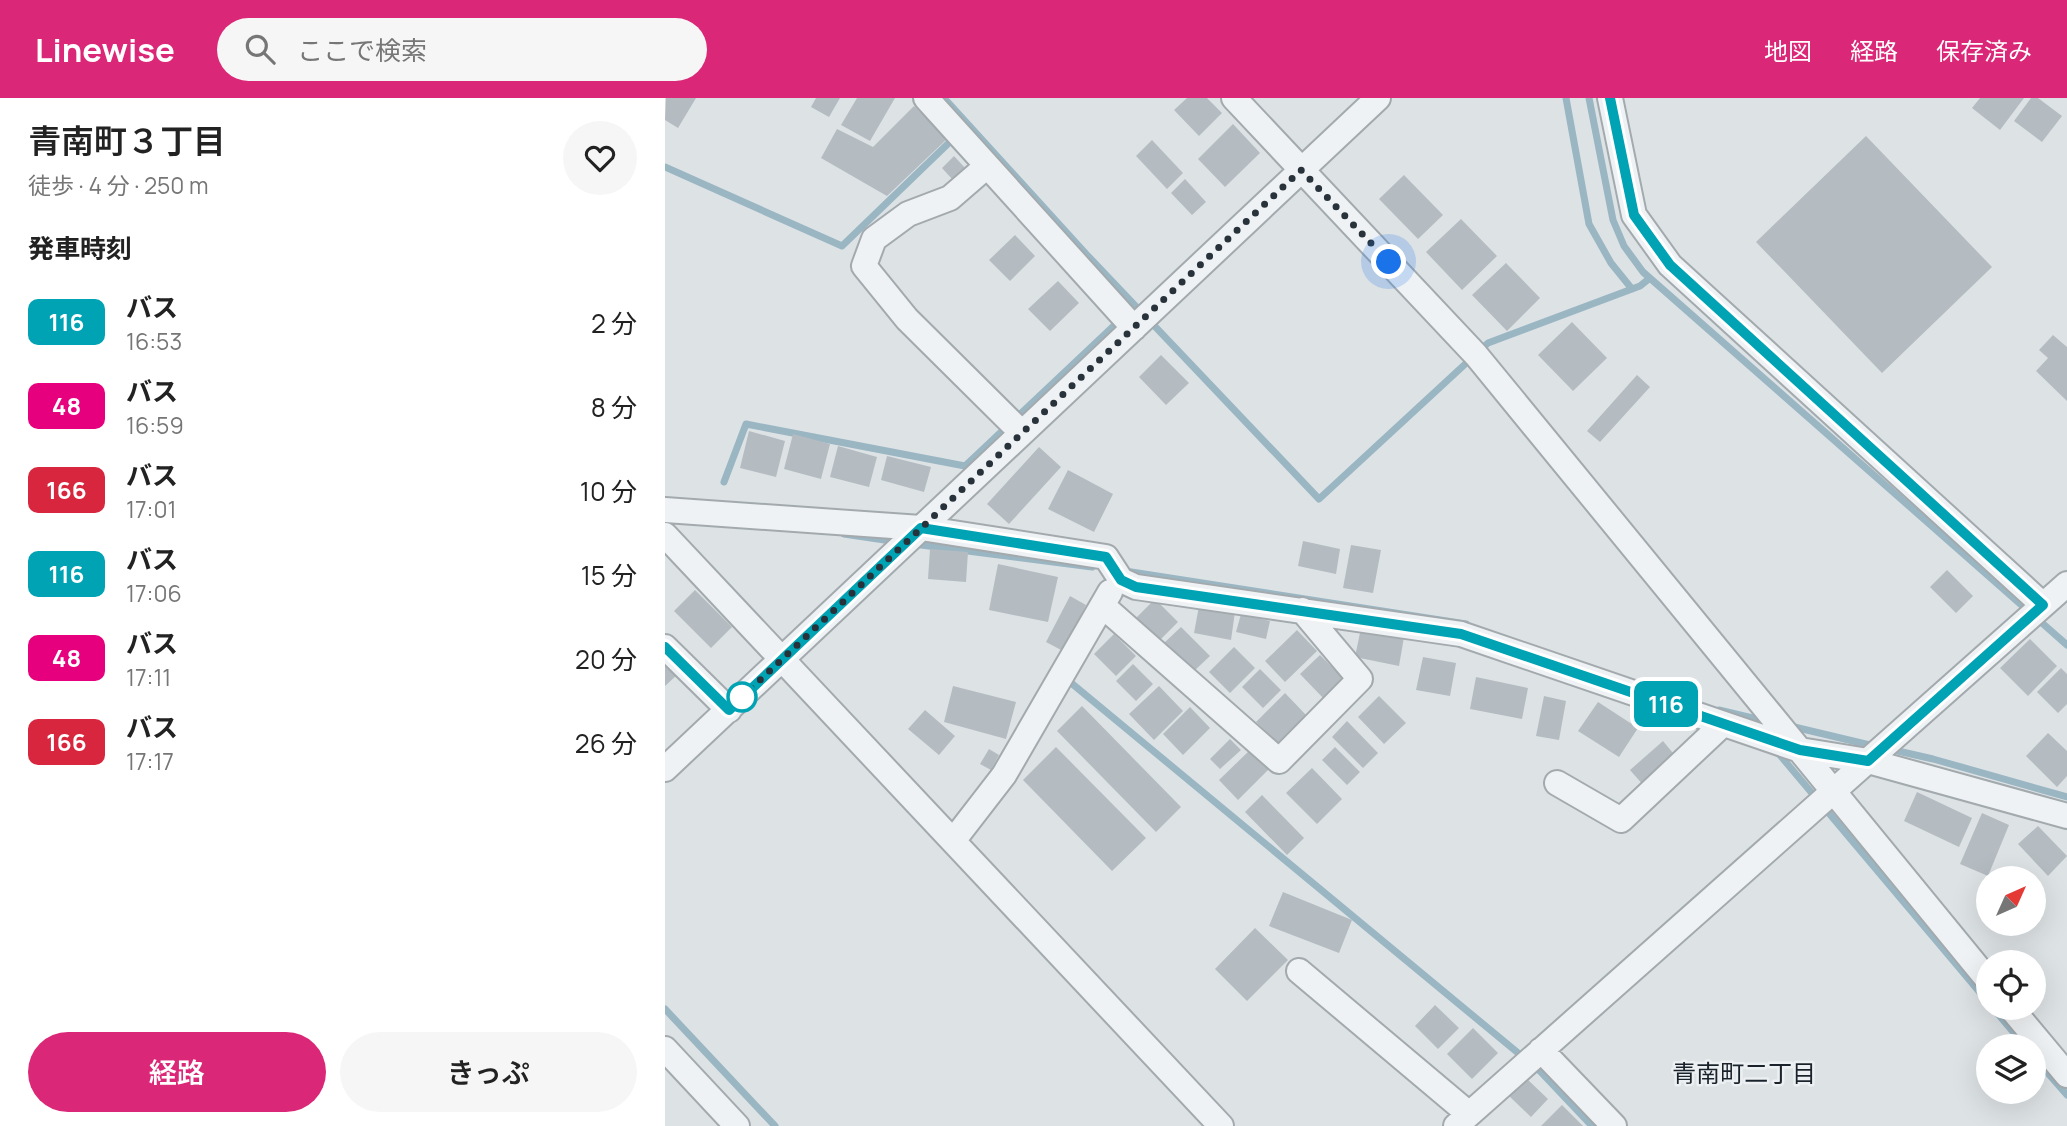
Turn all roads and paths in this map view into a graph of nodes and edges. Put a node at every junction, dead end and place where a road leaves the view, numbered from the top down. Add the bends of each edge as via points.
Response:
1 (926, 98) edge
2 (1234, 98) edge
3 (1378, 98) edge
4 (1610, 98) edge
5 (987, 166) junction
6 (1301, 170) junction
7 (1134, 328) junction
8 (1022, 433) junction
9 (665, 510) edge
10 (921, 528) junction
11 (665, 535) edge
12 (1117, 576) junction
13 (2067, 584) edge
14 (2043, 605) junction
15 (1103, 606) junction
16 (1302, 610) junction
17 (665, 647) edge
18 (782, 660) junction
19 (729, 710) junction
20 (1723, 724) junction
21 (1800, 750) junction
22 (1868, 761) junction
23 (665, 769) edge
24 (1557, 783) dead end
25 (1833, 792) junction
26 (2067, 816) edge
27 (953, 841) junction
28 (1976, 965) edge
29 (1299, 971) dead end
30 (2021, 1020) edge
31 (665, 1049) edge
32 (1541, 1050) junction
33 (2067, 1075) edge
34 (1462, 1120) edge
35 (737, 1126) edge
36 (1221, 1126) edge
37 (1613, 1126) edge

1 - 5 street
2 - 6 street
3 - 6 street
4 - 14 street via 1634,215 1670,265
5 - 7 street
5 - 8 street via 950,198 908,214 874,239 864,266 907,318
6 - 7 street
6 - 21 street via 1476,355
7 - 8 street
8 - 10 street
9 - 10 street
10 - 12 street via 1106,557
10 - 18 street
11 - 18 street
12 - 15 street
12 - 16 street via 1136,587
13 - 14 street
14 - 22 street
15 - 16 street via 1279,761 1360,679
15 - 27 street via 1004,775
16 - 20 street via 1461,634
17 - 19 street
18 - 19 street
18 - 27 street
19 - 23 street
20 - 21 street
20 - 24 street via 1621,820
21 - 22 street
21 - 25 street
22 - 25 street
22 - 26 street
25 - 28 street
25 - 32 street
27 - 36 street
29 - 34 street
30 - 33 street
31 - 35 street
32 - 34 street
32 - 37 street

